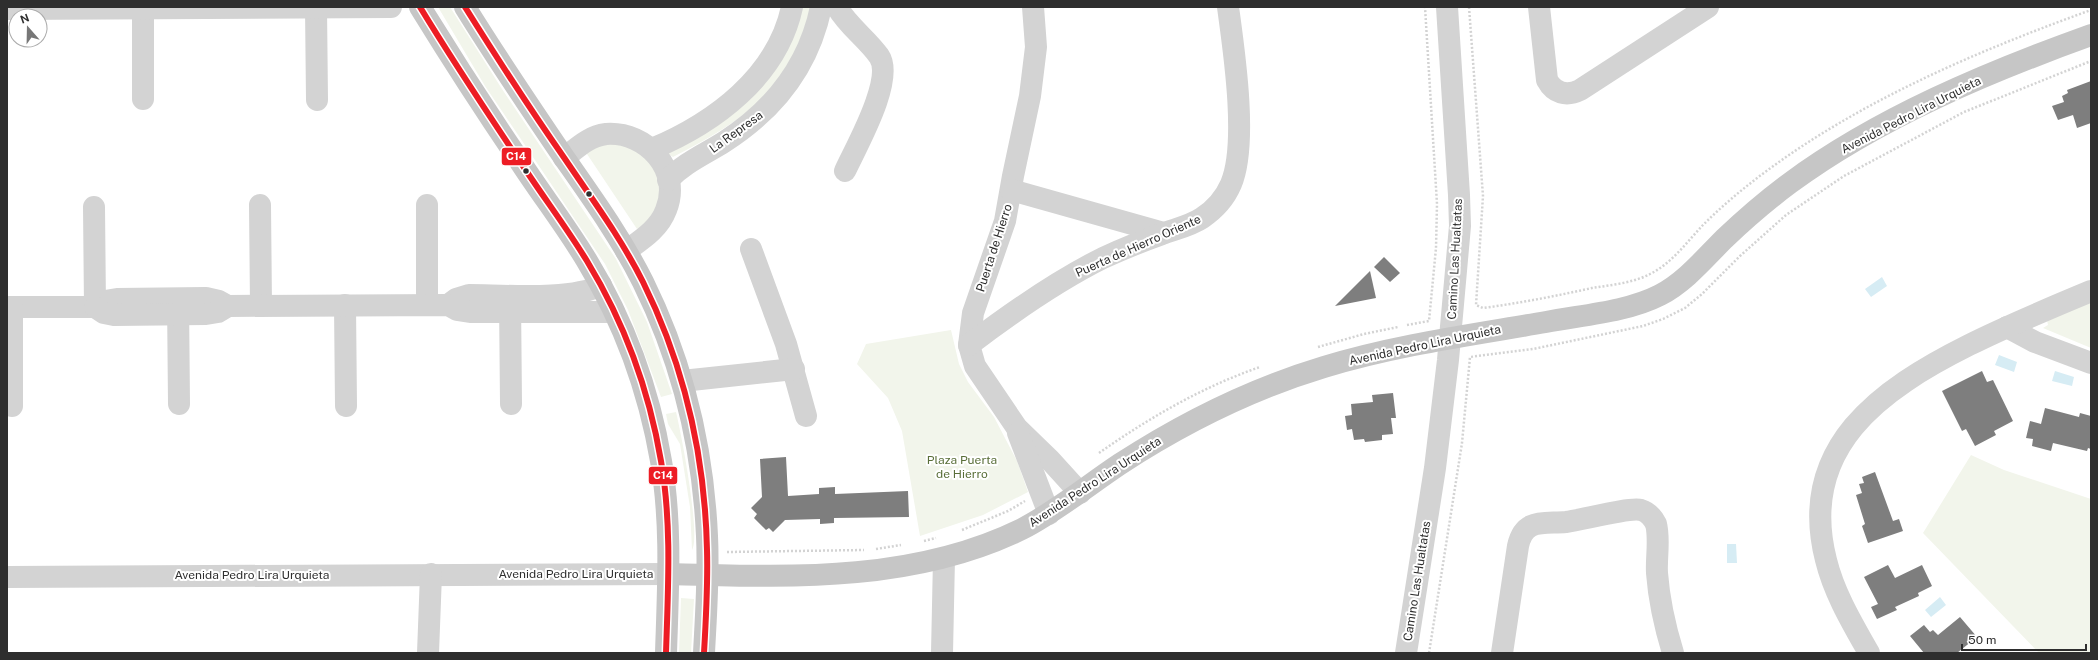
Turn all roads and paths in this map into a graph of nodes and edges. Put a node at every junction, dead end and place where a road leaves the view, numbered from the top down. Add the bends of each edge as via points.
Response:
1 (236, 7) edge
2 (316, 7) edge
3 (391, 7) edge
4 (420, 7) edge
5 (466, 7) edge
6 (821, 7) edge
7 (1033, 7) edge
8 (1228, 7) edge
9 (1425, 7) edge
10 (1447, 7) edge
11 (1469, 7) edge
12 (1539, 7) edge
13 (1708, 7) edge
14 (70, 8) edge
15 (142, 8) edge
16 (791, 8) edge
17 (7, 9) edge
18 (842, 14) edge
19 (2091, 35) edge
20 (812, 39) junction
21 (2091, 61) edge
22 (143, 99) dead end
23 (317, 100) dead end
24 (652, 150) junction
25 (564, 158) junction
26 (844, 172) dead end
27 (668, 180) junction
28 (1011, 190) junction
29 (260, 205) dead end
30 (427, 205) dead end
31 (94, 207) dead end
32 (1164, 233) junction
33 (751, 249) dead end
34 (626, 252) junction
35 (601, 285) junction
36 (2091, 291) edge
37 (510, 304) junction
38 (345, 305) junction
39 (438, 305) junction
40 (1476, 305) dead end
41 (178, 306) junction
42 (261, 306) junction
43 (9, 307) edge
44 (95, 307) junction
45 (614, 312) junction
46 (1429, 321) dead end
47 (2007, 327) junction
48 (1451, 338) junction
49 (969, 345) junction
50 (2091, 363) edge
51 (794, 369) junction
52 (682, 381) junction
53 (179, 404) dead end
54 (511, 404) dead end
55 (12, 406) dead end
56 (346, 406) dead end
57 (806, 416) dead end
58 (1017, 428) junction
59 (1040, 492) junction
60 (1080, 493) junction
61 (1049, 514) junction
62 (958, 532) dead end
63 (939, 537) dead end
64 (918, 542) dead end
65 (905, 544) dead end
66 (873, 549) dead end
67 (865, 550) dead end
68 (726, 552) dead end
69 (944, 558) junction
70 (431, 574) junction
71 (669, 574) junction
72 (707, 575) junction
73 (7, 577) edge
74 (428, 653) edge
75 (666, 653) edge
76 (704, 653) edge
77 (942, 653) edge
78 (1406, 653) edge
79 (1429, 653) edge
80 (1502, 653) edge
81 (1673, 653) edge
82 (1869, 653) edge

1 - 2 street
1 - 15 street
2 - 3 street
2 - 23 street
4 - 35 main road
5 - 25 main road
6 - 20 street, La Represa
7 - 28 street, Puerta de Hierro via 1036,41 1033,78
8 - 32 street, Puerta de Hierro Oriente via 1239,130 1235,174 1224,196 1209,213 1191,224
9 - 46 path via 1437,204 1436,248
10 - 48 street, Camino Las Hualtatas via 1460,226
11 - 40 path via 1483,196
12 - 13 street via 1547,80 1554,89 1570,94
14 - 15 street
14 - 17 street
15 - 22 street
16 - 24 street via 784,32 770,59 742,92 708,118
18 - 20 street via 831,26
18 - 26 street via 880,57 884,74 880,93
19 - 48 main road, Avenida Pedro Lira Urquieta via 1964,87 1904,115 1845,147 1762,204 1688,275 1656,297 1621,308
20 - 27 street, La Represa via 789,84 765,111 739,132 683,167
21 - 79 path via 1964,112 1844,176 1786,215 1702,294 1685,308 1663,319 1533,349 1470,357 1462,443
24 - 25 street via 634,138 605,134 583,143
24 - 27 street via 661,160
25 - 34 main road
27 - 34 street via 670,193 666,211 652,231
28 - 32 street
28 - 49 street, Puerta de Hierro via 1005,222 973,313
29 - 42 street
30 - 39 street
31 - 44 street
32 - 49 street, Puerta de Hierro Oriente via 1081,270 1027,303
33 - 51 street via 782,329
34 - 52 main road via 658,314
35 - 37 street via 576,294
35 - 45 main road
36 - 47 street
37 - 39 street via 469,295
37 - 45 street
37 - 54 street
38 - 39 street
38 - 42 street
38 - 56 street
41 - 42 street via 212,299 228,306
41 - 44 street via 117,299 105,301
41 - 53 street
43 - 44 street
43 - 55 street
45 - 71 main road via 642,384 656,436 668,515
47 - 50 street via 2035,342
47 - 82 street via 1931,364 1878,400 1846,436 1830,468 1821,516 1825,559 1836,591
48 - 60 main road, Avenida Pedro Lira Urquieta via 1348,360 1252,393 1154,442
48 - 78 street, Camino Las Hualtatas via 1435,468
49 - 58 street, Puerta de Hierro via 975,366
51 - 52 street
51 - 57 street
52 - 72 main road via 701,468
58 - 59 street, Puerta de Hierro
58 - 60 street, Puerta de Hierro
59 - 61 street, Puerta de Hierro
59 - 62 path via 1008,511
60 - 61 main road, Avenida Pedro Lira Urquieta
61 - 69 main road, Avenida Pedro Lira Urquieta via 994,541
63 - 64 path
65 - 66 path
67 - 68 path
69 - 72 main road, Avenida Pedro Lira Urquieta via 853,573
69 - 77 street
70 - 71 street, Avenida Pedro Lira Urquieta
70 - 73 street, Avenida Pedro Lira Urquieta
70 - 74 street
71 - 72 main road, Avenida Pedro Lira Urquieta
71 - 75 main road
72 - 76 main road
80 - 81 street via 1516,554 1522,533 1536,524 1587,519 1635,510 1651,517 1657,529 1659,593 1662,615

